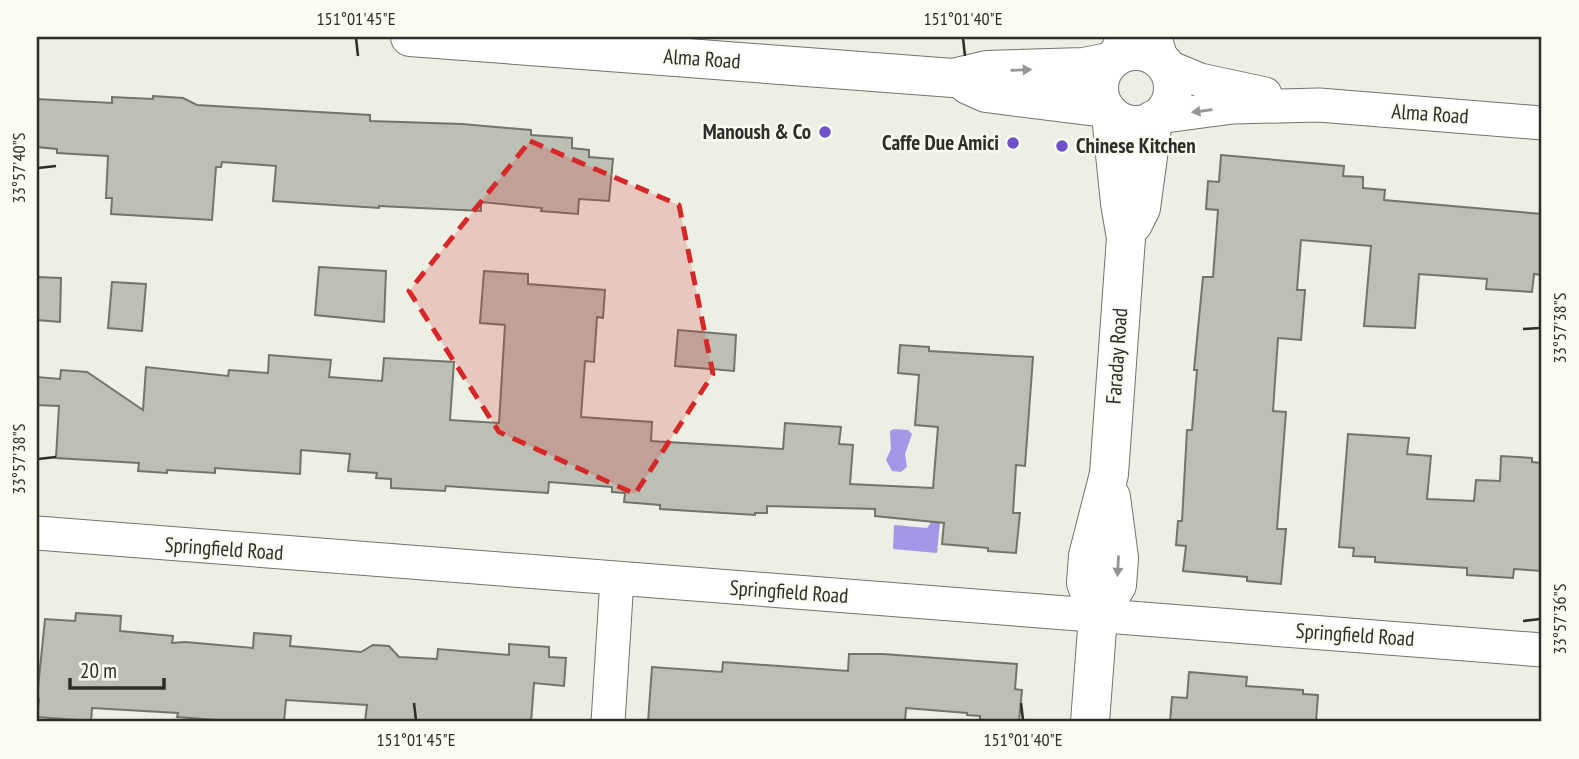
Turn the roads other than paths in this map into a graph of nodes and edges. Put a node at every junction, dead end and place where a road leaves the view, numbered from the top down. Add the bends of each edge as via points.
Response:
1 (410, 37) edge
2 (585, 43) edge
3 (1116, 52) edge
4 (1161, 55) edge
5 (953, 78) junction
6 (1319, 106) junction
7 (1108, 111) junction
8 (1155, 119) junction
9 (1542, 123) edge
10 (1126, 238) junction
11 (37, 533) edge
12 (617, 579) junction
13 (1098, 616) junction
14 (1542, 650) edge
15 (608, 722) edge
16 (1090, 722) edge

1 - 2 main road, Alma Road
2 - 5 main road, Alma Road
3 - 4 main road
5 -> 3 main road, Alma Road via 987,70 1084,67
3 - 7 main road via 1099,83
4 - 6 street, Alma Road via 1216,85
4 - 8 main road via 1171,76 1171,99
5 - 7 main road, Alma Road via 986,93
6 -> 8 street, Alma Road via 1233,107
6 - 9 street, Alma Road
7 - 8 main road via 1128,124
7 - 10 main road, Faraday Road
8 - 10 main road, Faraday Road via 1141,208
10 - 13 main road, Faraday Road via 1109,474 1119,558 1117,585
11 - 12 street, Springfield Road
12 - 13 street, Springfield Road
12 - 15 street
13 - 14 street, Springfield Road
13 - 16 main road, Faraday Road

